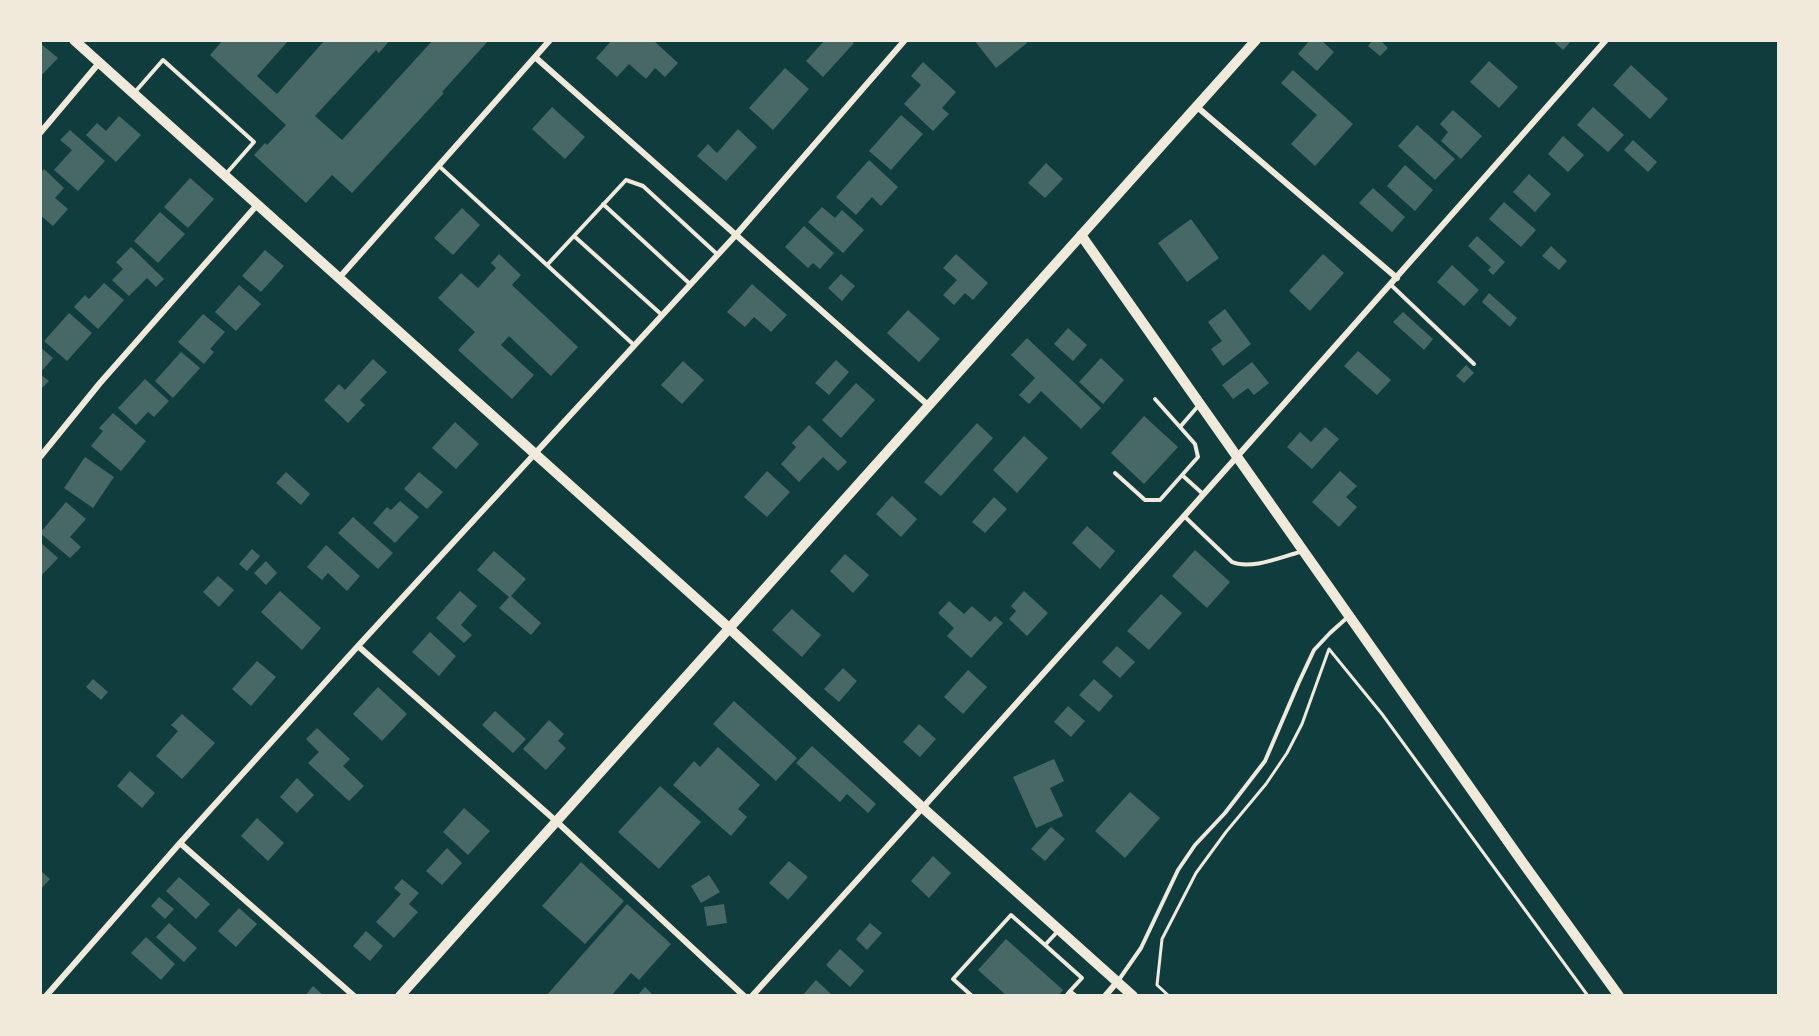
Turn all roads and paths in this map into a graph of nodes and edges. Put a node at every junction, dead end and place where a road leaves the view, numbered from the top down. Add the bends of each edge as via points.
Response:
1 (74, 40) edge
2 (550, 40) edge
3 (905, 40) edge
4 (1256, 40) edge
5 (1606, 40) edge
6 (535, 57) junction
7 (99, 63) junction
8 (133, 94) junction
9 (1196, 106) junction
10 (40, 133) edge
11 (439, 166) junction
12 (224, 176) junction
13 (603, 204) junction
14 (257, 205) junction
15 (1081, 235) junction
16 (574, 236) junction
17 (735, 236) junction
18 (718, 255) junction
19 (547, 265) junction
20 (339, 278) junction
21 (1397, 278) junction
22 (1390, 284) junction
23 (690, 285) junction
24 (662, 316) junction
25 (635, 346) junction
26 (1474, 364) dead end
27 (1155, 399) dead end
28 (928, 405) junction
29 (1200, 405) junction
30 (1180, 427) junction
31 (536, 455) junction
32 (40, 457) edge
33 (1238, 457) junction
34 (1115, 473) dead end
35 (1182, 475) junction
36 (1203, 494) junction
37 (1183, 516) junction
38 (1304, 551) junction
39 (1349, 616) junction
40 (729, 628) junction
41 (358, 646) junction
42 (923, 808) junction
43 (556, 821) junction
44 (180, 843) junction
45 (1059, 929) junction
46 (1045, 945) junction
47 (1118, 981) junction
48 (1070, 991) junction
49 (46, 996) edge
50 (354, 996) edge
51 (399, 996) edge
52 (744, 996) edge
53 (752, 996) edge
54 (972, 996) edge
55 (1066, 996) edge
56 (1076, 996) edge
57 (1105, 996) edge
58 (1133, 996) edge
59 (1169, 996) edge
60 (1588, 996) edge
61 (1619, 996) edge

1 - 7 street
2 - 6 street
3 - 17 street
4 - 9 street
5 - 21 street
6 - 11 street
6 - 17 street
7 - 8 street
7 - 10 street
8 - 12 street
8 - 12 lane via 163,60 180,75 254,142
9 - 15 street
9 - 21 street
11 - 19 lane
11 - 20 street
12 - 14 street
13 - 16 lane
13 - 18 lane via 626,180 643,186
13 - 23 lane
14 - 20 street
14 - 32 street
15 - 28 street
15 - 29 street
16 - 19 lane
16 - 24 lane
17 - 18 street
17 - 28 street
18 - 23 street
19 - 25 lane
20 - 31 street
21 - 22 street
22 - 26 lane
22 - 33 street
23 - 24 street
24 - 25 street
25 - 31 street
27 - 30 lane
28 - 40 street
29 - 30 lane
29 - 33 street
30 - 35 lane via 1195,444 1198,457
31 - 40 street
31 - 41 street
33 - 36 street
33 - 38 street
34 - 35 lane via 1145,500 1160,500
35 - 36 lane
36 - 37 street
37 - 38 lane via 1238,564
37 - 42 street
38 - 39 street
39 - 47 lane via 1314,650 1265,761 1178,870 1141,948
39 - 61 street
40 - 42 street
40 - 43 street
41 - 43 street
41 - 44 street
42 - 45 street
42 - 53 street
43 - 51 street
43 - 52 street
44 - 49 street
44 - 50 street
45 - 46 lane
45 - 47 street
46 - 48 lane via 1082,978
46 - 54 lane via 1011,915 953,978
47 - 57 street
47 - 58 street
48 - 55 lane
48 - 56 lane
59 - 60 path via 1157,985 1162,939 1196,873 1287,753 1302,724 1329,649 1382,714

